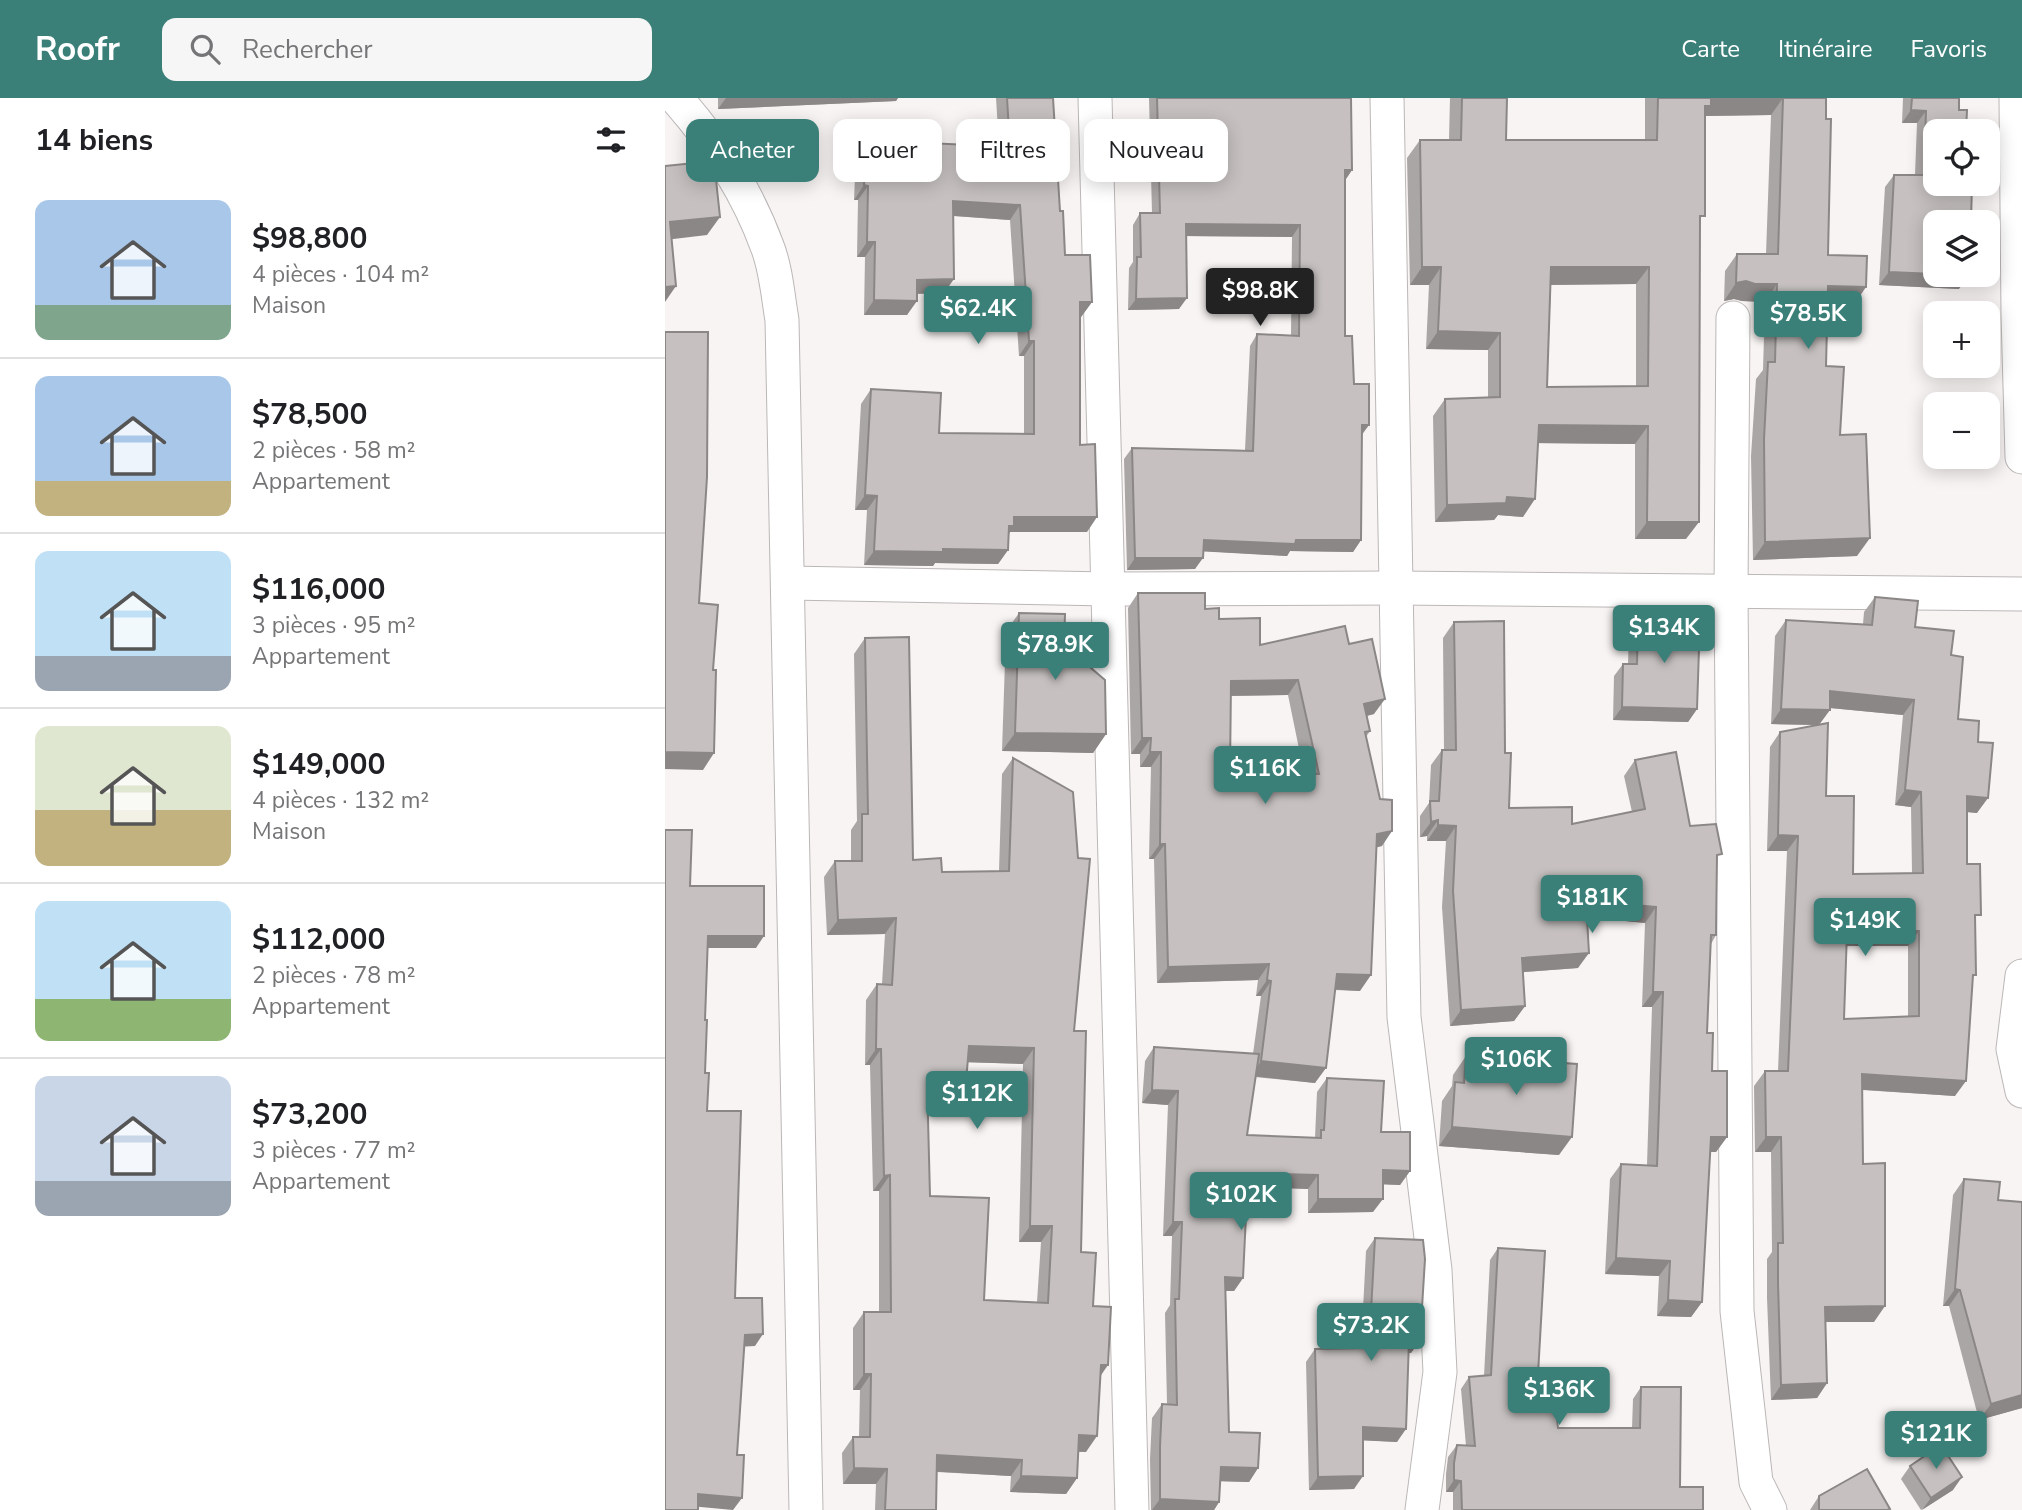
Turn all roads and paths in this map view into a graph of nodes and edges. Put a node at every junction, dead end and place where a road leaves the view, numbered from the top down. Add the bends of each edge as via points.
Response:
1 (676, 98) edge
2 (1095, 98) edge
3 (1387, 98) edge
4 (2016, 98) edge
5 (1733, 318) dead end
6 (2021, 364) edge
7 (2022, 457) edge
8 (789, 583) junction
9 (1397, 588) junction
10 (1108, 589) junction
11 (1731, 591) junction
12 (2022, 594) edge
13 (2022, 976) edge
14 (2022, 1091) edge
15 (806, 1510) edge
16 (1132, 1510) edge
17 (1422, 1510) edge
18 (1770, 1510) edge

1 - 8 street via 701,126 739,184 768,247 782,320
2 - 10 street
3 - 9 street
4 - 6 street
5 - 11 street
6 - 7 street
8 - 10 street
8 - 15 street
9 - 10 street
9 - 11 street
9 - 17 street via 1403,1017 1435,1270 1440,1373
10 - 16 street
11 - 12 street
11 - 18 street via 1737,1311 1756,1482
13 - 14 street via 2013,1049

